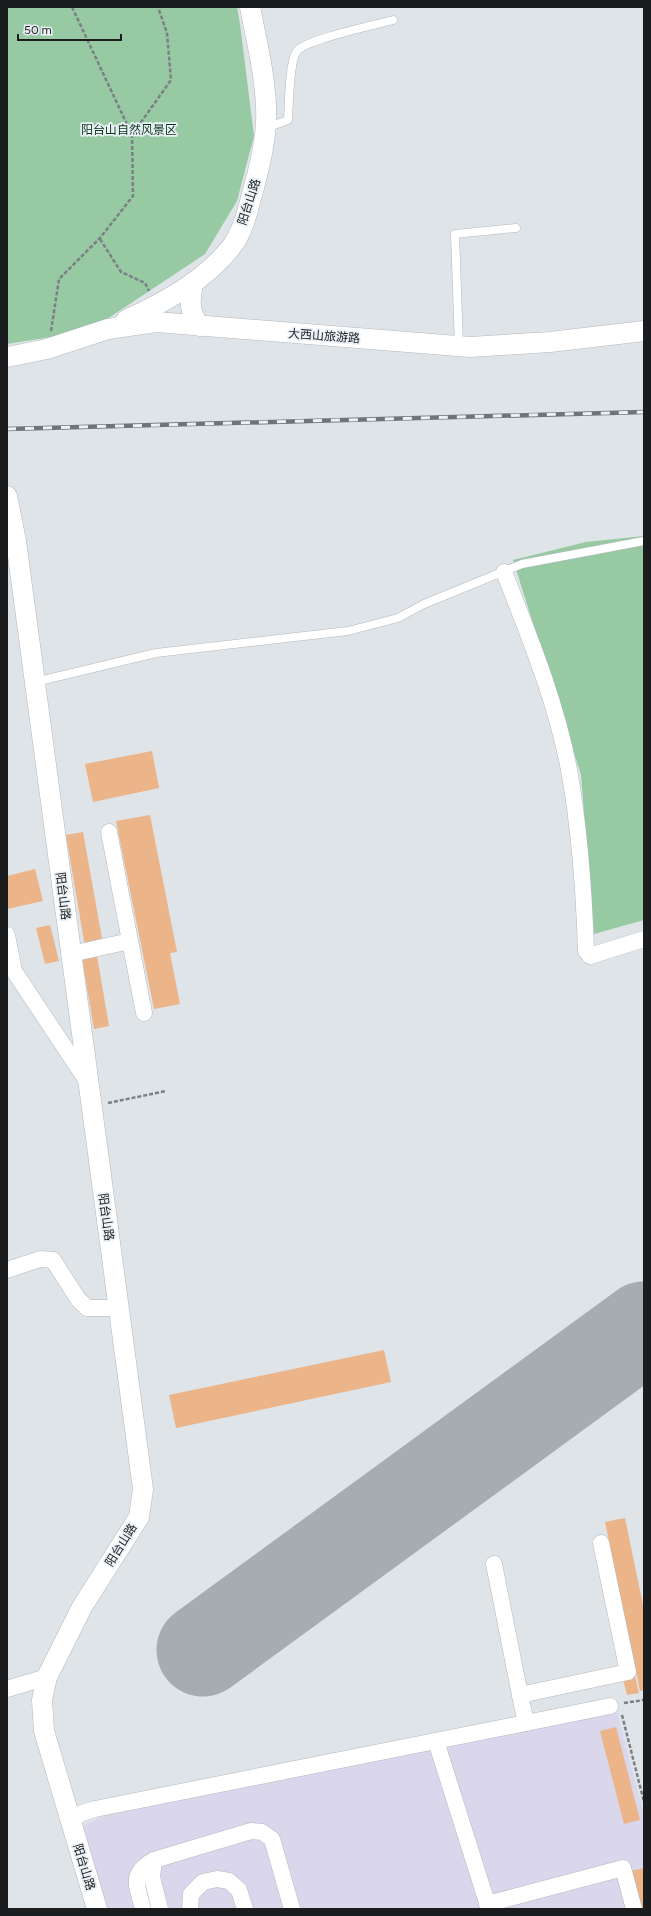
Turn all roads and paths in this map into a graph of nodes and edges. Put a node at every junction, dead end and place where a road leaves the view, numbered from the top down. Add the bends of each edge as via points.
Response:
1 (72, 7) edge
2 (158, 7) edge
3 (250, 7) edge
4 (393, 20) dead end
5 (265, 128) junction
6 (132, 135) junction
7 (516, 228) dead end
8 (100, 238) junction
9 (193, 282) junction
10 (155, 307) junction
11 (200, 326) junction
12 (108, 329) junction
13 (644, 332) edge
14 (459, 346) junction
15 (47, 349) junction
16 (7, 357) edge
17 (7, 496) edge
18 (644, 541) edge
19 (504, 572) junction
20 (35, 682) junction
21 (109, 832) dead end
22 (7, 935) edge
23 (644, 939) edge
24 (130, 942) junction
25 (71, 954) junction
26 (144, 1013) dead end
27 (88, 1082) junction
28 (166, 1091) dead end
29 (91, 1106) junction
30 (7, 1270) edge
31 (118, 1308) junction
32 (602, 1543) dead end
33 (494, 1564) dead end
34 (47, 1677) junction
35 (7, 1689) edge
36 (520, 1695) junction
37 (644, 1700) edge
38 (614, 1705) junction
39 (526, 1722) junction
40 (436, 1741) junction
41 (644, 1802) edge
42 (70, 1820) junction
43 (154, 1860) junction
44 (488, 1907) edge
45 (97, 1909) edge
46 (143, 1909) edge
47 (160, 1909) edge
48 (190, 1909) edge
49 (245, 1909) edge
50 (292, 1909) edge
51 (634, 1909) edge

1 - 6 path
2 - 6 path via 167,33 171,80
3 - 5 street, 阳台山路 via 262,74
4 - 5 lane via 307,44 297,51 290,76 288,120
5 - 9 street, 阳台山路 via 262,157 246,217 233,245 214,266
6 - 8 path via 133,196
7 - 14 lane via 455,234
8 - 10 path via 121,272 145,283
8 - 15 path via 59,279
9 - 10 street, 阳台山路
9 - 11 street via 190,295 191,312
10 - 12 street, 阳台山路
11 - 12 street, 大西山旅游路 via 156,322
11 - 14 street, 大西山旅游路
12 - 15 street, 大西山旅游路
13 - 14 street, 大西山旅游路 via 550,342 470,348
15 - 16 street, 大西山旅游路
17 - 20 street, 阳台山路 via 16,541
18 - 19 lane via 522,564
19 - 20 lane via 424,604 398,618 348,631 156,653
19 - 23 street via 546,680 569,770 584,875 586,951 590,956
20 - 25 street, 阳台山路
21 - 24 street
22 - 27 street via 14,971
24 - 25 street
24 - 26 street
25 - 27 street, 阳台山路
27 - 29 street, 阳台山路
28 - 29 path
29 - 31 street, 阳台山路
30 - 31 street via 40,1259 53,1260 78,1299 87,1308
31 - 34 street, 阳台山路 via 143,1490 139,1517 82,1607
32 - 36 street via 628,1672
33 - 36 street
34 - 35 street
34 - 42 street, 阳台山路 via 42,1700 44,1731
36 - 39 street
37 - 38 path
38 - 39 street
38 - 41 path
39 - 40 street
40 - 42 street via 95,1809
40 - 44 street
42 - 45 street, 阳台山路
43 - 46 street via 142,1867 136,1880
43 - 47 street via 152,1877
43 - 50 street via 251,1831 262,1832 272,1839
44 - 51 street via 623,1868
48 - 49 street via 191,1894 203,1882 216,1879 229,1881 239,1890

